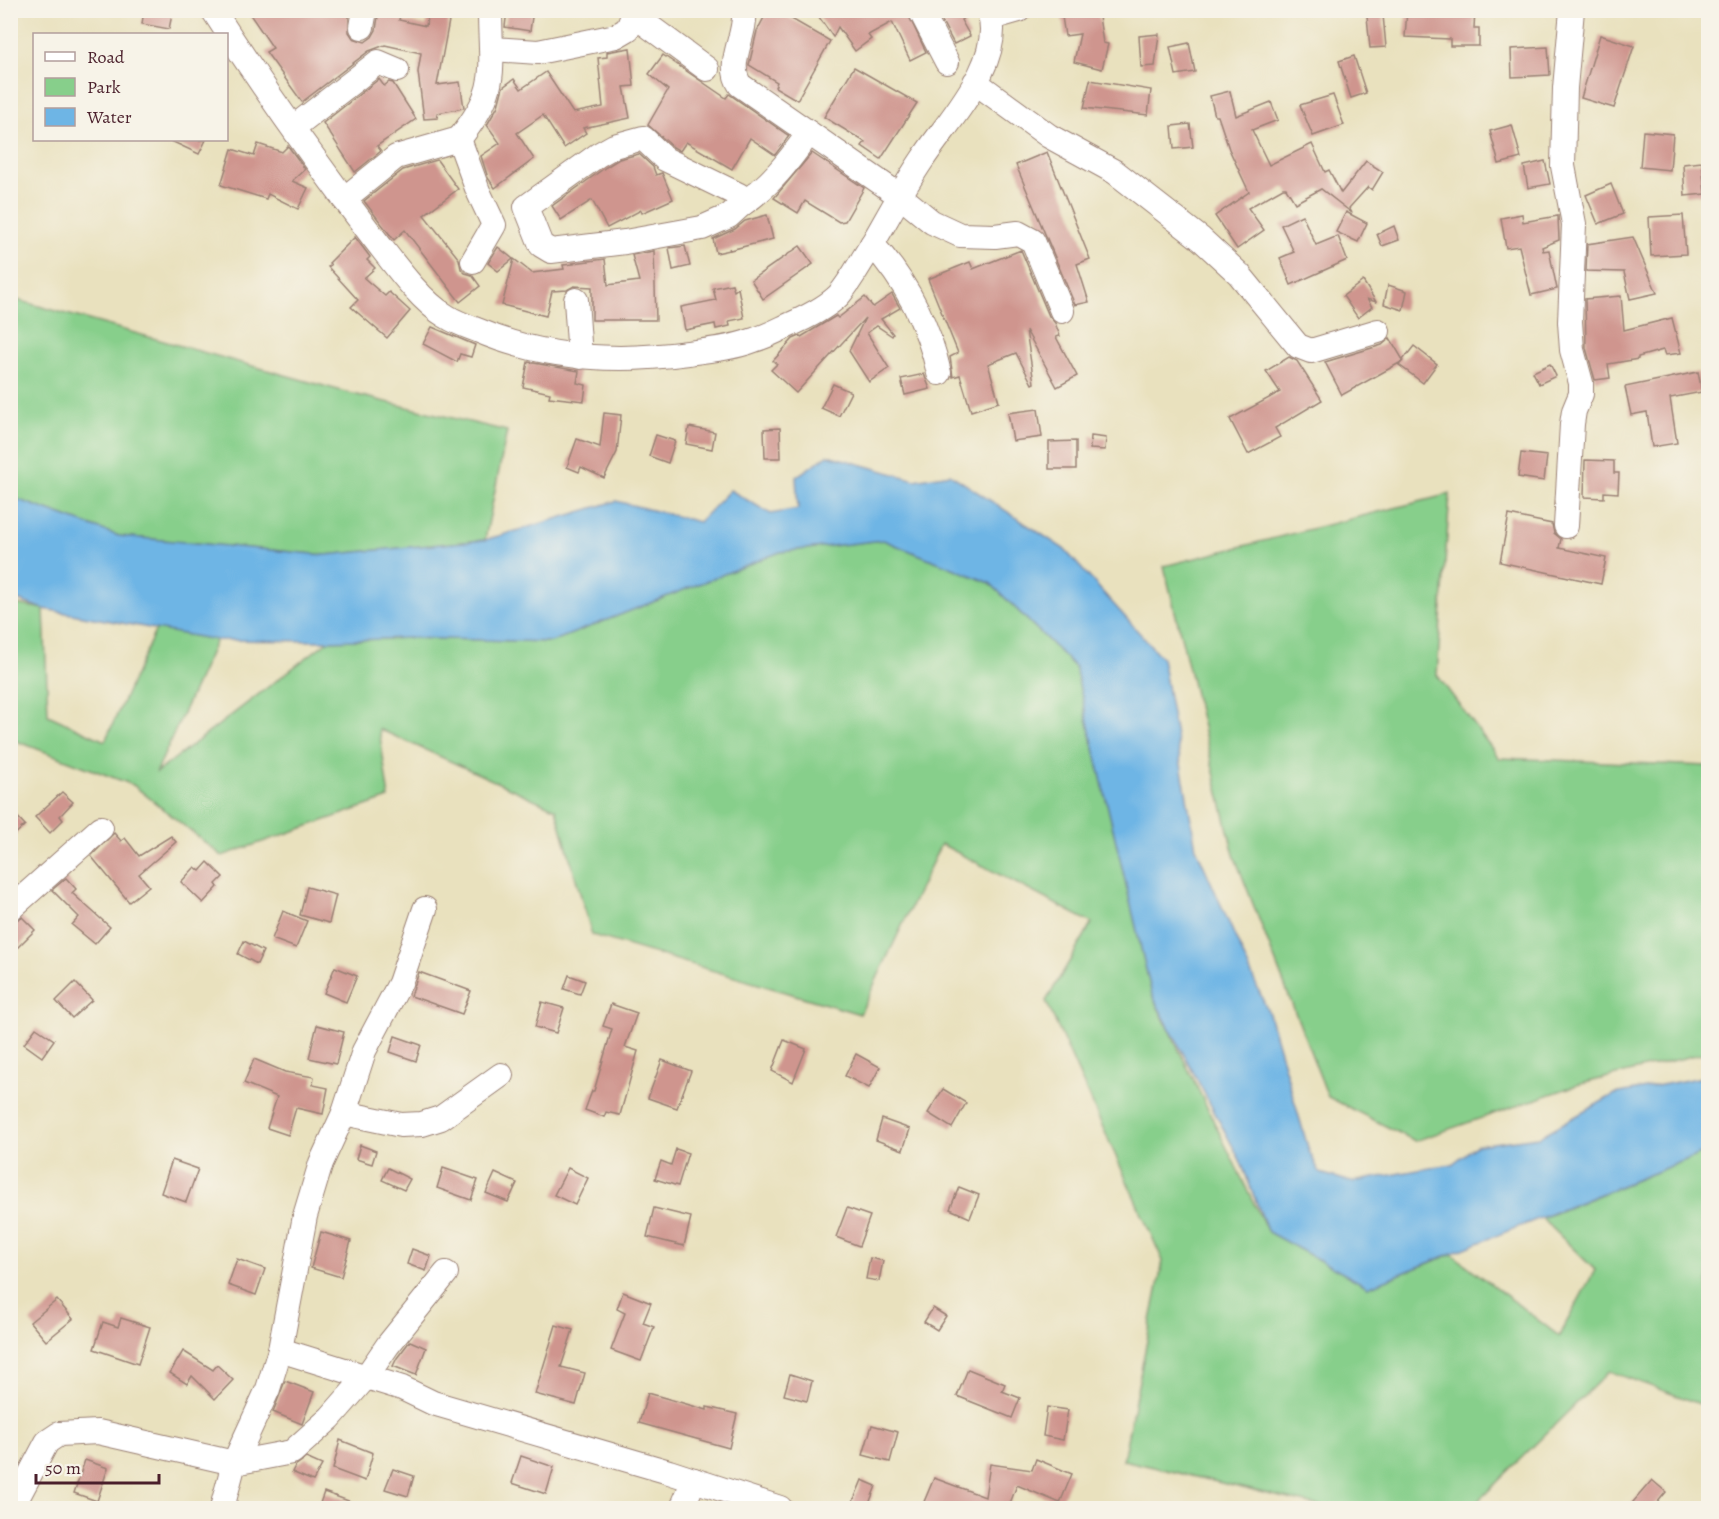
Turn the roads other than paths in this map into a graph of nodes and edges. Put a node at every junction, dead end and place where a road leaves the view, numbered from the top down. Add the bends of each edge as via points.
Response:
1 (213, 10) edge
2 (490, 10) edge
3 (744, 10) edge
4 (920, 10) edge
5 (1019, 10) edge
6 (1572, 10) edge
7 (635, 13) edge
8 (990, 14) edge
9 (492, 49) junction
10 (947, 63) dead end
11 (707, 69) dead end
12 (397, 70) dead end
13 (975, 82) junction
14 (294, 127) junction
15 (809, 134) junction
16 (459, 139) junction
17 (900, 196) junction
18 (344, 199) junction
19 (741, 205) junction
20 (526, 207) junction
21 (494, 225) junction
22 (872, 244) junction
23 (474, 261) dead end
24 (576, 300) dead end
25 (1062, 311) dead end
26 (1378, 331) dead end
27 (580, 357) junction
28 (939, 373) dead end
29 (1566, 526) dead end
30 (101, 828) dead end
31 (10, 909) edge
32 (425, 909) dead end
33 (501, 1075) dead end
34 (344, 1113) junction
35 (446, 1272) dead end
36 (280, 1350) junction
37 (366, 1377) junction
38 (234, 1463) junction
39 (694, 1480) junction
40 (12, 1509) edge
41 (222, 1509) edge
42 (682, 1509) edge
43 (780, 1509) edge

1 - 14 street
2 - 9 street
3 - 15 street via 746,22 733,68 735,78
4 - 10 street
5 - 8 street
6 - 29 street via 1563,166 1574,224 1570,322 1581,393 1572,424
7 - 9 street via 628,29 616,36 538,51
7 - 11 street
8 - 13 street via 990,47 986,64
9 - 16 street via 492,75 486,98
12 - 14 street via 378,62
13 - 17 street
13 - 26 street via 1049,136 1115,172 1202,239 1239,274 1298,346 1311,351
14 - 18 street
15 - 17 street
15 - 19 street via 777,177
16 - 18 street via 396,157
16 - 21 street
17 - 22 street
17 - 25 street via 932,222 960,235 1018,232 1033,241
18 - 27 street via 396,266 444,316 505,341
19 - 20 street via 729,216 702,228 551,250 541,245
19 - 20 street via 739,195 665,159 643,138 598,155
20 - 21 street
21 - 23 street
22 - 27 street via 838,296 815,313 755,340 653,358
22 - 28 street via 909,293 933,346
24 - 27 street
30 - 31 street
32 - 34 street via 400,983 364,1051
33 - 34 street via 441,1118 422,1124 401,1125
34 - 36 street via 321,1163 305,1216
35 - 37 street
36 - 37 street
36 - 38 street via 268,1389
37 - 38 street via 330,1418 292,1452
37 - 39 street via 433,1403
38 - 40 street via 98,1432 59,1434 47,1442
38 - 41 street
39 - 42 street
39 - 43 street

